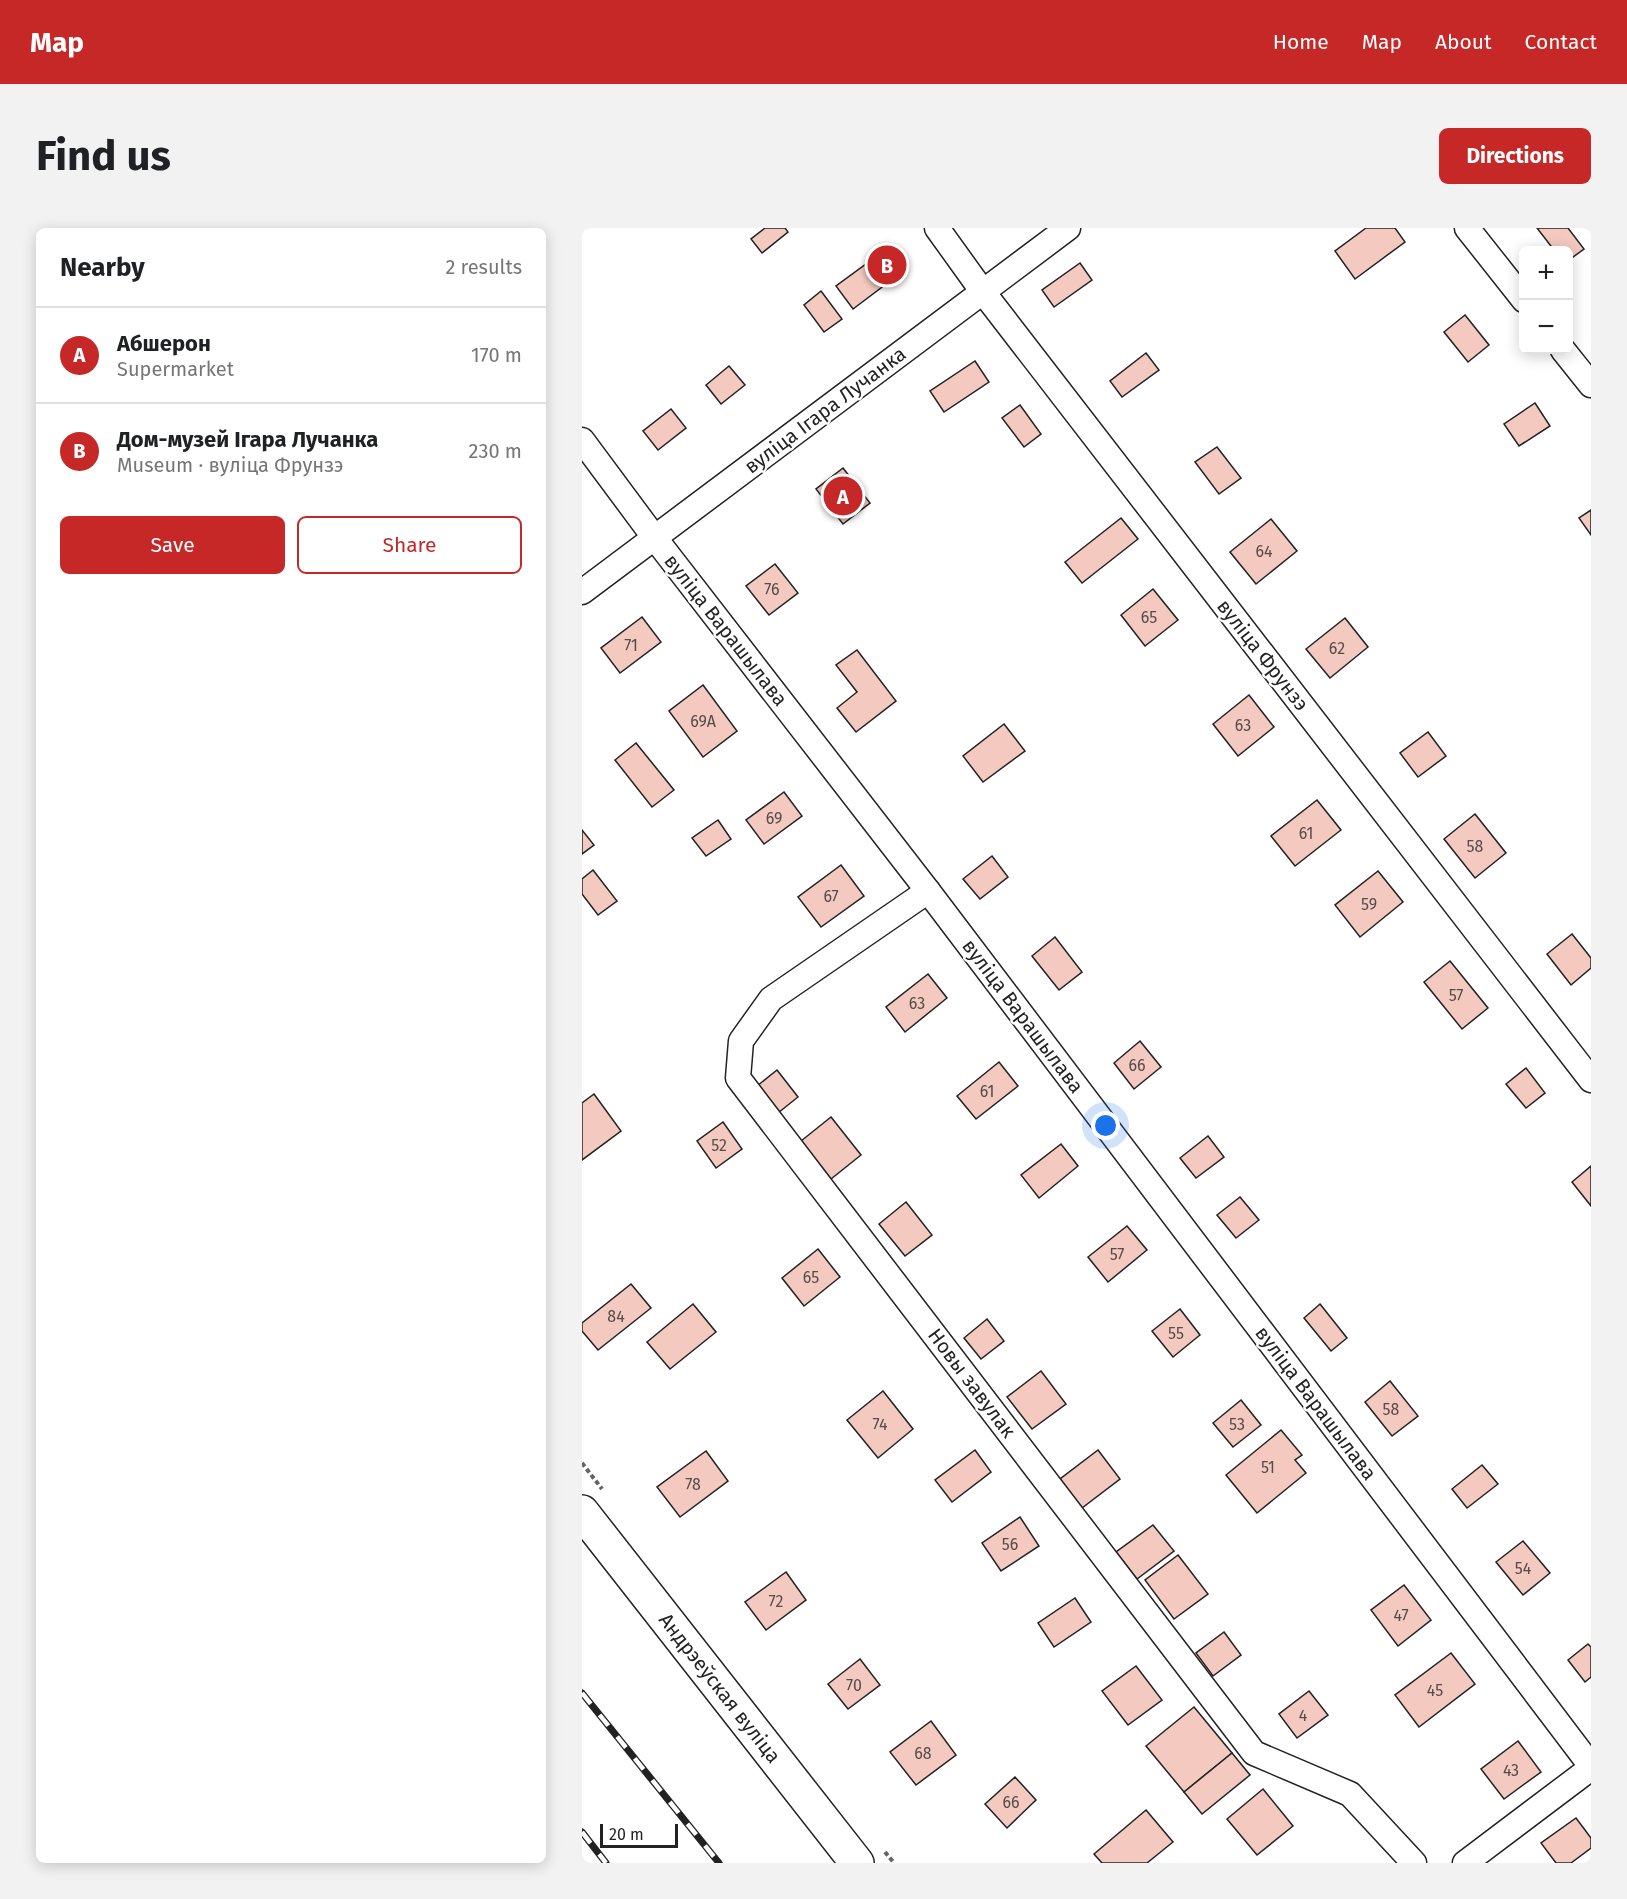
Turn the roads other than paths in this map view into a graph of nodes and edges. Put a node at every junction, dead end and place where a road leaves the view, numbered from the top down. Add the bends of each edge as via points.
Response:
1 (937, 228) edge
2 (1068, 228) edge
3 (1467, 228) edge
4 (983, 292) junction
5 (1519, 294) edge
6 (1566, 354) edge
7 (1591, 385) edge
8 (582, 440) edge
9 (654, 537) junction
10 (582, 592) edge
11 (928, 891) junction
12 (1591, 1080) edge
13 (582, 1512) edge
14 (1591, 1767) edge
15 (857, 1863) edge
16 (1414, 1863) edge
17 (1465, 1863) edge

1 - 4 street, вуліца Фрунзэ
2 - 4 street, вуліца Ігара Лучанка
3 - 5 street
4 - 9 street, вуліца Ігара Лучанка
4 - 12 street, вуліца Фрунзэ
6 - 7 street
8 - 9 street, вуліца Варашылава
9 - 10 street, вуліца Ігара Лучанка
9 - 11 street, вуліца Варашылава
11 - 14 street, вуліца Варашылава
11 - 16 street, Новы завулак via 771,999 741,1041 738,1078 1254,1753 1350,1794
13 - 15 main road, Андрэеўская вуліца
14 - 17 street

